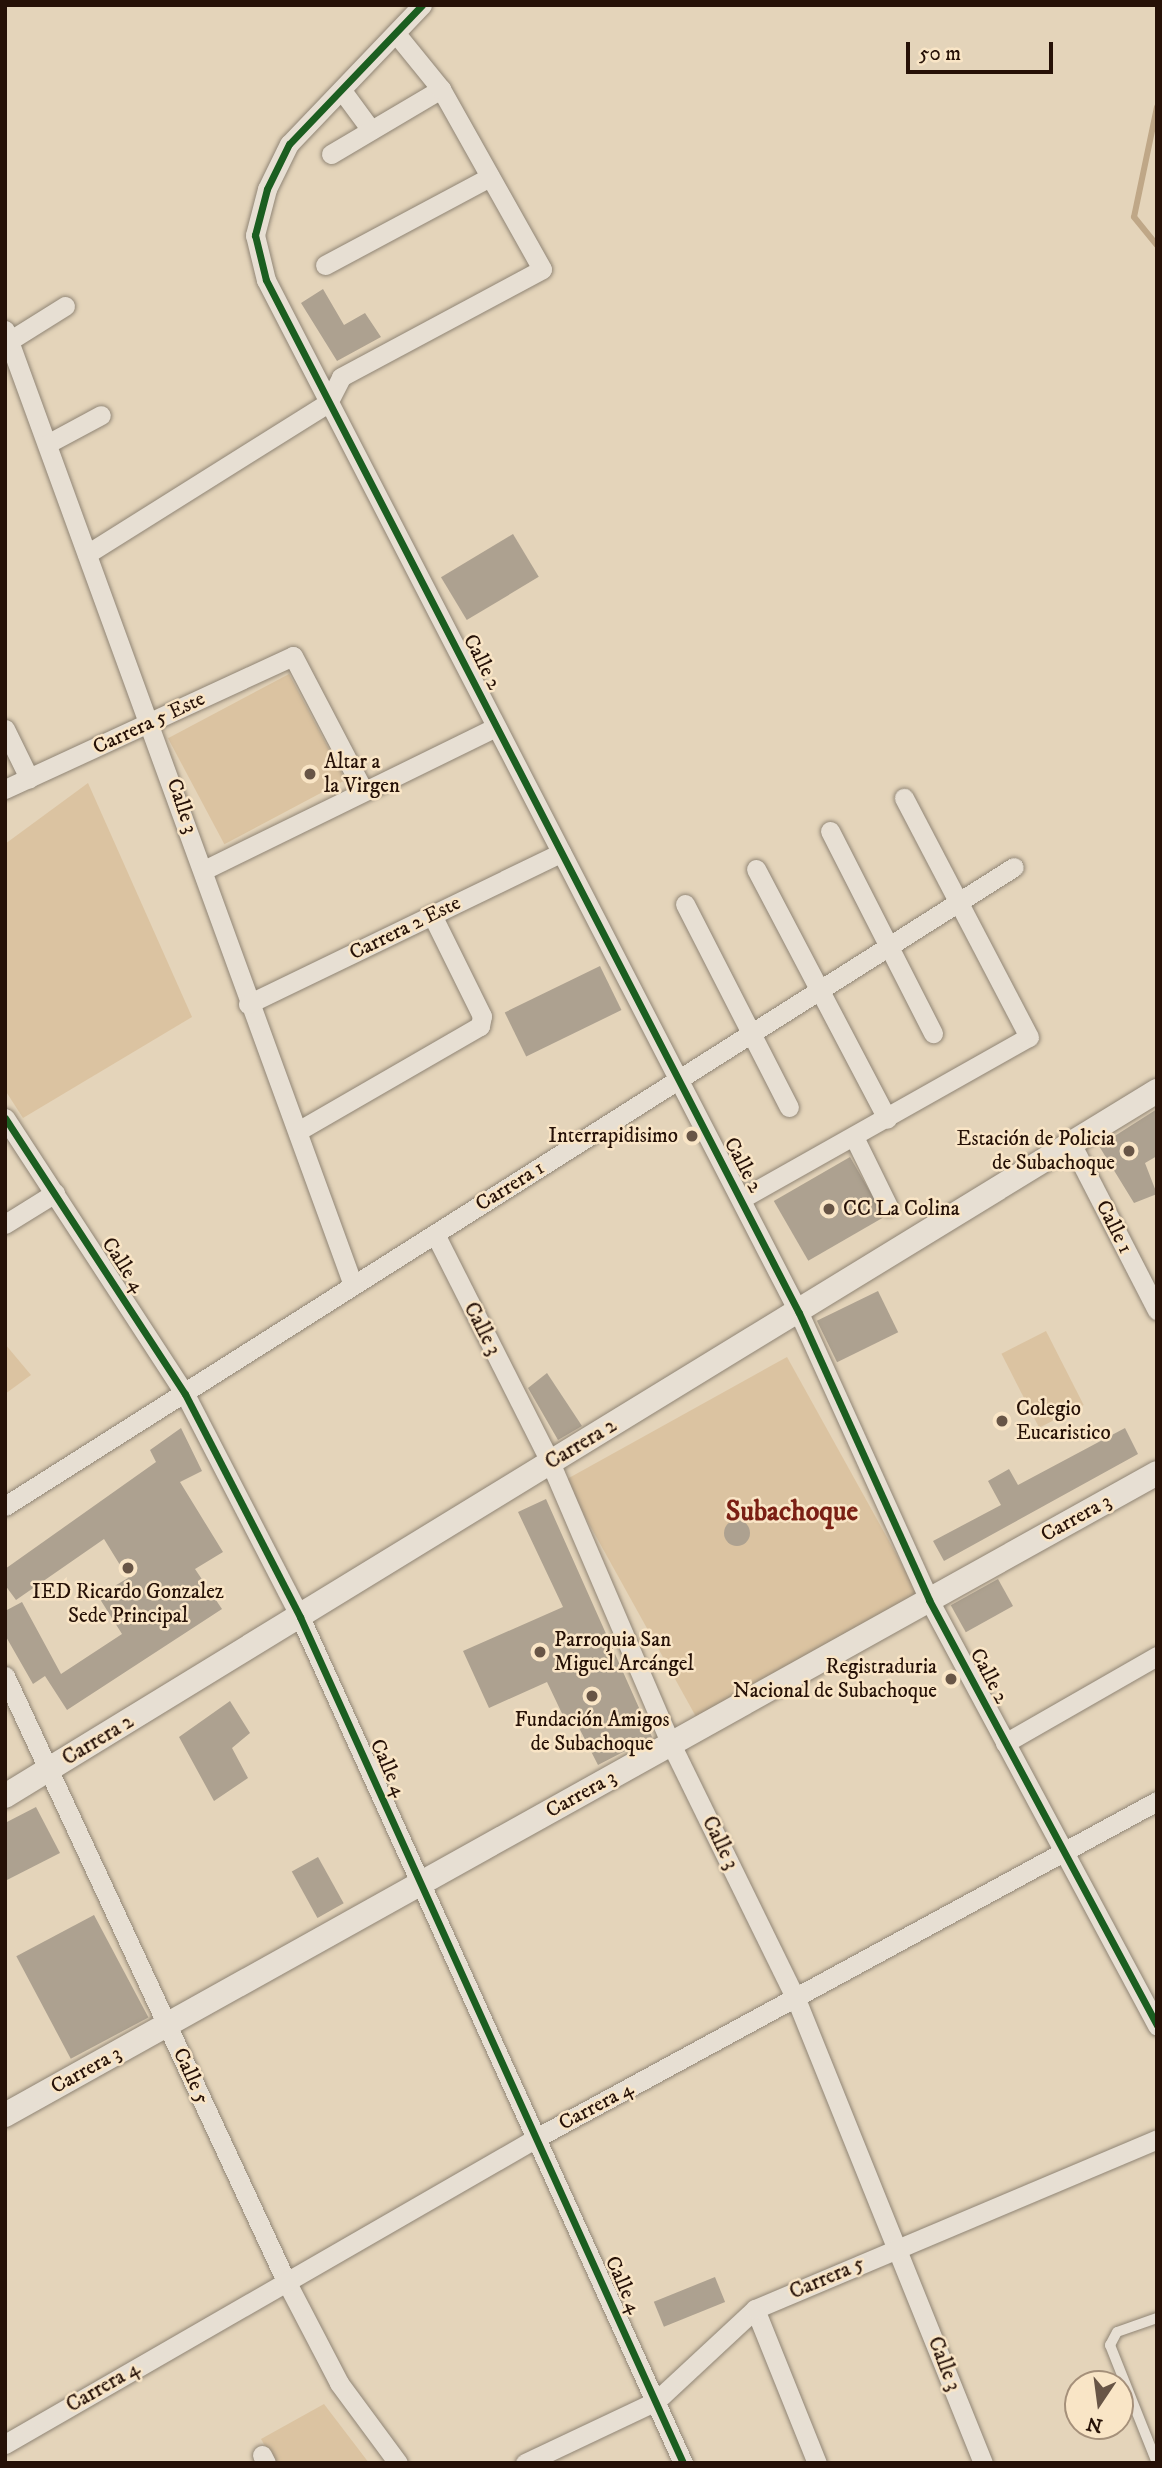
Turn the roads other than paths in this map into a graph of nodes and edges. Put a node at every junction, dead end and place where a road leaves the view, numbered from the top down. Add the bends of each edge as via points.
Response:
1 (422, 5) edge
2 (398, 36) junction
3 (441, 89) junction
4 (343, 92) junction
5 (371, 130) junction
6 (331, 154) dead end
7 (490, 177) junction
8 (325, 265) dead end
9 (65, 306) dead end
10 (7, 335) edge
11 (328, 404) junction
12 (100, 415) dead end
13 (47, 444) junction
14 (88, 554) junction
15 (153, 721) junction
16 (496, 727) junction
17 (5, 729) edge
18 (29, 778) junction
19 (362, 788) junction
20 (5, 789) edge
21 (904, 798) dead end
22 (830, 831) dead end
23 (561, 853) junction
24 (1014, 867) dead end
25 (756, 869) dead end
26 (204, 870) junction
27 (961, 901) junction
28 (685, 904) dead end
29 (432, 915) junction
30 (890, 946) junction
31 (818, 991) junction
32 (248, 1004) junction
33 (933, 1032) dead end
34 (749, 1035) junction
35 (677, 1080) junction
36 (1157, 1091) edge
37 (789, 1107) dead end
38 (5, 1118) edge
39 (887, 1119) junction
40 (298, 1131) junction
41 (854, 1137) junction
42 (1071, 1143) junction
43 (55, 1193) junction
44 (741, 1199) junction
45 (888, 1206) dead end
46 (5, 1224) edge
47 (435, 1234) junction
48 (353, 1285) junction
49 (1157, 1310) edge
50 (799, 1313) junction
51 (185, 1394) junction
52 (550, 1462) junction
53 (1157, 1473) edge
54 (5, 1506) edge
55 (929, 1600) junction
56 (300, 1617) junction
57 (1157, 1656) edge
58 (5, 1676) edge
59 (1004, 1743) junction
60 (671, 1744) junction
61 (48, 1770) junction
62 (5, 1796) edge
63 (1157, 1801) edge
64 (1063, 1855) junction
65 (422, 1883) junction
66 (796, 1999) junction
67 (167, 2024) junction
68 (1157, 2026) edge
69 (5, 2115) edge
70 (538, 2137) junction
71 (1157, 2139) edge
72 (899, 2248) junction
73 (286, 2281) junction
74 (755, 2309) junction
75 (1157, 2318) edge
76 (656, 2401) junction
77 (5, 2444) edge
78 (398, 2463) edge
79 (525, 2463) edge
80 (683, 2463) edge
81 (817, 2463) edge
82 (983, 2463) edge
83 (1157, 2463) edge

1 - 2 street, Calle 2
2 - 3 street
2 - 4 street, Calle 2
3 - 5 street
3 - 7 street
4 - 5 street
4 - 11 street, Calle 2 via 289,144 267,189 255,235 287,326
5 - 6 street
7 - 8 street
7 - 11 street via 542,269 341,377
9 - 10 street
10 - 13 street, Calle 3
11 - 14 street
11 - 16 street, Calle 2
12 - 13 street
13 - 14 street, Calle 3
14 - 15 street, Calle 3
15 - 18 street, Carrera 5 Este
15 - 19 street, Carrera 5 Este via 293,656
15 - 26 street, Calle 3
16 - 19 street
16 - 23 street, Calle 2
17 - 18 street
18 - 20 street, Carrera 5 Este
19 - 26 street
21 - 27 street
22 - 30 street
23 - 29 street, Carrera 2 Este
23 - 35 street, Calle 2
24 - 27 street, Carrera 1
25 - 31 street
26 - 32 street, Calle 3
27 - 30 street, Carrera 1
27 - 39 street via 1030,1037
28 - 34 street
29 - 32 street, Carrera 2 Este
29 - 40 street via 482,1016 480,1026
30 - 31 street, Carrera 1
30 - 33 street
31 - 34 street, Carrera 1
31 - 39 street
32 - 40 street, Calle 3
34 - 35 street, Carrera 1
34 - 37 street
35 - 44 street, Calle 2
35 - 47 street, Carrera 1
36 - 42 street, Carrera 2
38 - 43 street, Calle 4
39 - 41 street
40 - 48 street, Calle 3
41 - 44 street
41 - 45 street
42 - 49 street, Calle 1
42 - 50 street, Carrera 2
43 - 46 street
43 - 51 street, Calle 4
44 - 50 street, Calle 2
47 - 48 street, Carrera 1
47 - 52 street, Calle 3
48 - 51 street, Carrera 1
50 - 52 street, Carrera 2
50 - 55 street, Calle 2
51 - 54 street, Carrera 1
51 - 56 street, Calle 4
52 - 56 street, Carrera 2
52 - 60 street, Calle 3
53 - 55 street, Carrera 3
55 - 59 street, Calle 2
55 - 60 street, Carrera 3
56 - 61 street, Carrera 2
56 - 65 street, Calle 4
57 - 59 street
58 - 61 street, Calle 5
59 - 64 street, Calle 2
60 - 65 street, Carrera 3
60 - 66 street, Calle 3
61 - 62 street, Carrera 2
61 - 67 street, Calle 5
63 - 64 street, Carrera 4
64 - 66 street, Carrera 4
64 - 68 street, Calle 2
65 - 67 street, Carrera 3
65 - 70 street, Calle 4
66 - 70 street, Carrera 4
66 - 72 street, Calle 3
67 - 69 street, Carrera 3
67 - 73 street, Calle 5
70 - 73 street, Carrera 4
70 - 76 street, Calle 4
71 - 72 street, Carrera 5
72 - 74 street, Carrera 5
72 - 82 street, Calle 3
73 - 77 street, Carrera 4
73 - 78 street, Calle 5 via 339,2384
74 - 76 street, Carrera 5
74 - 81 street
75 - 83 lane via 1117,2332 1110,2345
76 - 79 street, Carrera 5
76 - 80 street, Calle 4

